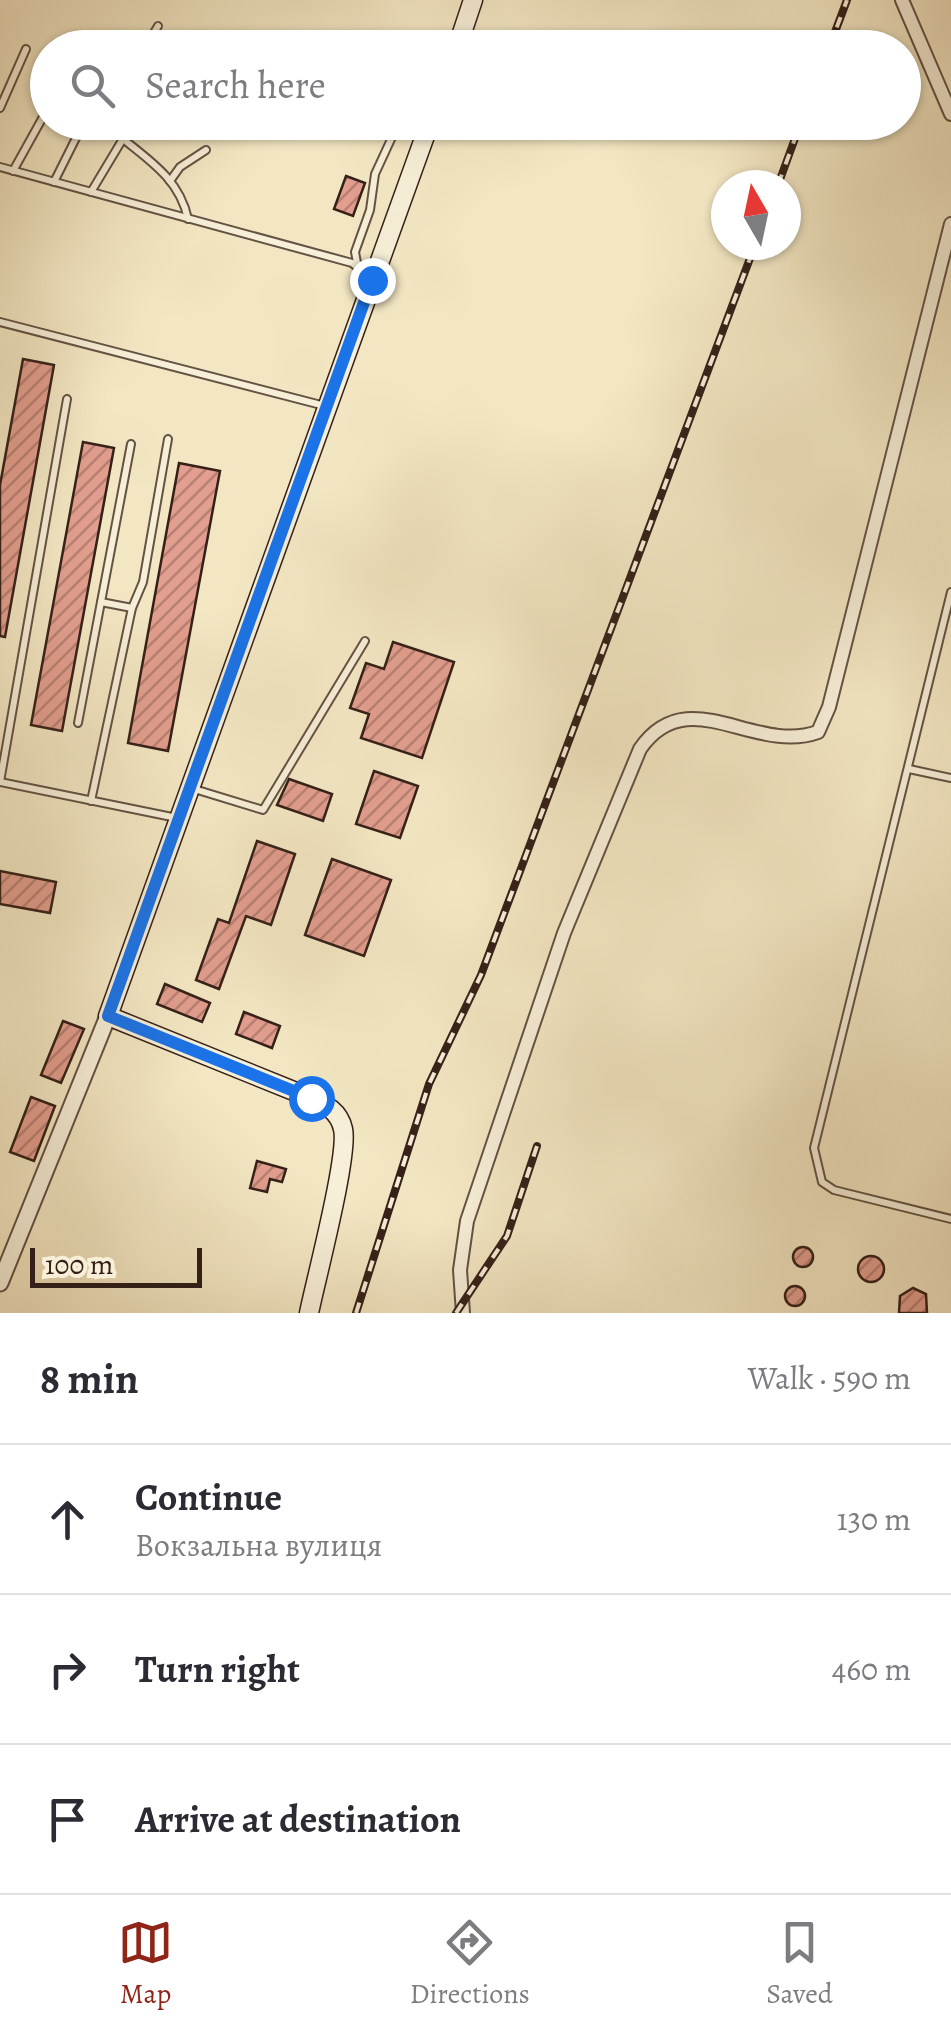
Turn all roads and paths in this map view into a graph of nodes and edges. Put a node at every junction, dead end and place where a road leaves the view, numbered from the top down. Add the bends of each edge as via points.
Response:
1 (473, 0) edge
2 (902, 0) edge
3 (158, 26) dead end
4 (156, 30) edge
5 (462, 30) edge
6 (915, 30) edge
7 (921, 44) edge
8 (26, 48) dead end
9 (0, 108) edge
10 (951, 114) edge
11 (30, 140) edge
12 (75, 140) edge
13 (123, 140) joint
14 (391, 140) edge
15 (422, 140) edge
16 (206, 150) dead end
17 (0, 167) edge
18 (13, 171) junction
19 (170, 181) junction
20 (54, 182) junction
21 (91, 192) junction
22 (188, 218) junction
23 (951, 224) edge
24 (365, 274) junction
25 (0, 322) edge
26 (67, 400) dead end
27 (326, 406) junction
28 (168, 439) dead end
29 (131, 444) dead end
30 (951, 592) edge
31 (101, 602) junction
32 (132, 608) junction
33 (365, 641) dead end
34 (78, 723) dead end
35 (909, 769) junction
36 (951, 778) edge
37 (190, 788) junction
38 (90, 801) junction
39 (179, 819) junction
40 (108, 1016) junction
41 (951, 1219) edge
42 (0, 1283) edge
43 (309, 1313) edge
44 (463, 1313) edge

1 - 5 main road
2 - 6 street
3 - 4 lane
7 - 10 street
8 - 9 lane
11 - 18 lane
12 - 20 lane
13 - 19 lane
13 - 21 lane
14 - 24 lane via 355,252
15 - 24 main road
16 - 19 lane
17 - 18 lane
18 - 20 lane
19 - 22 lane
20 - 21 lane
21 - 22 lane
22 - 24 lane
23 - 44 street via 818,732 784,738 684,716 652,731 640,749 564,933 467,1221
24 - 27 main road
25 - 27 lane
26 - 38 lane via 0,782
27 - 37 main road
28 - 32 lane via 143,582
29 - 31 lane
30 - 35 lane
31 - 32 lane
31 - 34 lane
32 - 38 lane
33 - 37 lane via 263,810
35 - 36 lane
35 - 41 lane via 814,1166 834,1190
37 - 39 main road
38 - 39 lane
39 - 40 main road
40 - 42 street
40 - 43 main road via 311,1098 338,1117 343,1147

